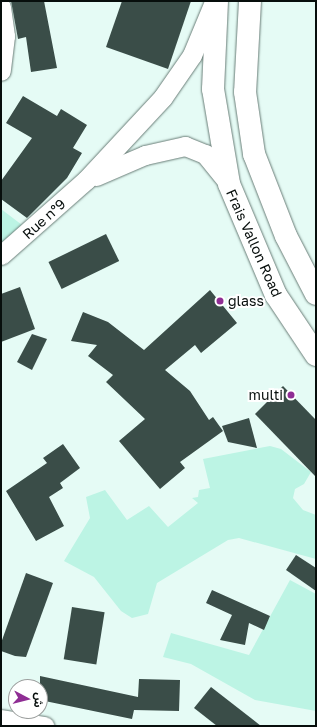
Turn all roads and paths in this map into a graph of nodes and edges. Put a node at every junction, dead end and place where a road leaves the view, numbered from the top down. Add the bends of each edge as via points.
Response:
1 (215, 1) edge
2 (250, 1) edge
3 (1, 6) edge
4 (1, 71) edge
5 (86, 180) junction
6 (229, 184) junction
7 (1, 255) edge
8 (316, 294) edge
9 (316, 355) edge
10 (1, 719) edge
11 (44, 726) edge

1 - 5 street via 182,72 139,124
1 - 6 highway, Frais Vallon Road via 213,89
2 - 8 highway via 245,92 254,154 286,236
3 - 4 street via 6,36
5 - 6 street via 145,155 185,146 205,154
5 - 7 street, Rue n°9
6 - 9 highway, Frais Vallon Road via 276,295
10 - 11 street

